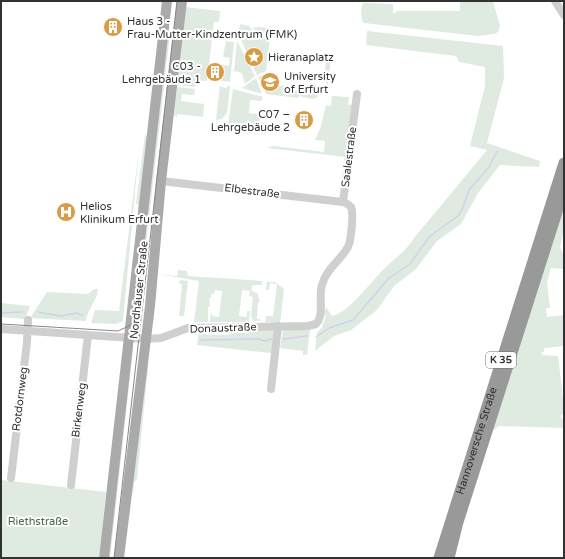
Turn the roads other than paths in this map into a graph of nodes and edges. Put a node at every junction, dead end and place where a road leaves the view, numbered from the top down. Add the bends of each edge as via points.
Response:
1 (167, 1) edge
2 (182, 1) edge
3 (555, 1) edge
4 (564, 15) edge
5 (357, 94) dead end
6 (564, 163) edge
7 (161, 181) junction
8 (564, 190) edge
9 (344, 202) junction
10 (28, 320) dead end
11 (314, 325) joint
12 (278, 326) junction
13 (1, 329) edge
14 (27, 332) junction
15 (88, 335) junction
16 (128, 338) junction
17 (146, 339) junction
18 (271, 389) dead end
19 (11, 478) dead end
20 (71, 485) dead end
21 (104, 558) edge
22 (119, 558) edge
23 (439, 558) edge
24 (449, 558) edge

1 - 16 main road, Nordhäuser Straße
2 - 7 main road, Nordhäuser Straße
3 - 4 street
5 - 9 street, Saalestraße
6 - 23 highway, Hannoversche Straße / K 35
7 - 9 street, Elbestraße
7 - 17 main road, Nordhäuser Straße
8 - 24 highway, Hannoversche Straße / K 35 via 458,522
9 - 11 street, Saalestraße via 353,213 349,244 324,278 319,318
10 - 14 street, Rotdornweg
11 - 12 street, Donaustraße
12 - 17 street, Donaustraße via 188,328 161,338
12 - 18 street
13 - 14 street, Donaustraße
14 - 15 street, Donaustraße
14 - 19 street, Rotdornweg
15 - 16 street, Donaustraße
15 - 20 street, Birkenweg
16 - 17 street, Donaustraße
16 - 21 main road, Nordhäuser Straße
17 - 22 main road, Nordhäuser Straße

